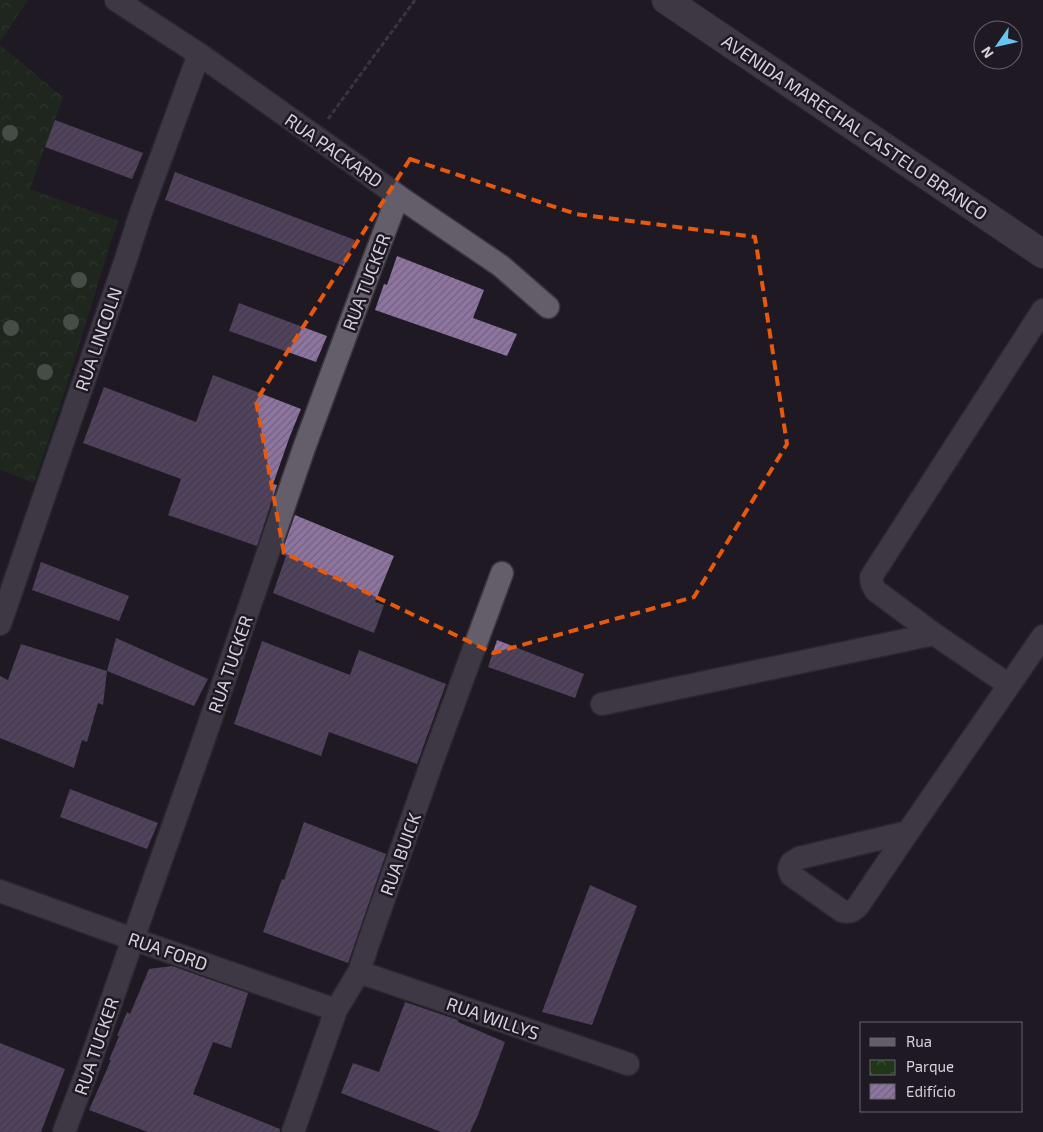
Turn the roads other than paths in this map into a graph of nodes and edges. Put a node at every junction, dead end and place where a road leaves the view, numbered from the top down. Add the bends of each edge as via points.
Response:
1 (116, 0) edge
2 (666, 0) edge
3 (199, 54) junction
4 (398, 196) junction
5 (1043, 254) edge
6 (548, 307) dead end
7 (1043, 310) edge
8 (502, 573) dead end
9 (0, 624) edge
10 (934, 634) junction
11 (1043, 636) edge
12 (1009, 685) junction
13 (602, 704) dead end
14 (908, 832) junction
15 (0, 891) edge
16 (133, 939) junction
17 (359, 972) junction
18 (336, 1010) junction
19 (628, 1064) dead end
20 (64, 1132) edge
21 (293, 1132) edge

1 - 3 street, RUA PACKARD
2 - 5 street, AVENIDA MARECHAL CASTELO BRANCO
3 - 4 street, RUA PACKARD
3 - 9 street, RUA LINCOLN via 141,212
4 - 6 street, RUA PACKARD via 501,266
4 - 16 street, RUA TUCKER via 308,439
7 - 10 street via 871,577 876,591
8 - 17 street, RUA BUICK
10 - 12 street
10 - 13 street
11 - 12 street
12 - 14 street
14 - 14 street via 852,911 842,911 791,875 791,863 799,858
15 - 16 street, RUA FORD
16 - 18 street, RUA FORD
16 - 20 street, RUA TUCKER
17 - 18 street, RUA BUICK
17 - 19 street, RUA WILLYS
18 - 21 street, RUA BUICK

